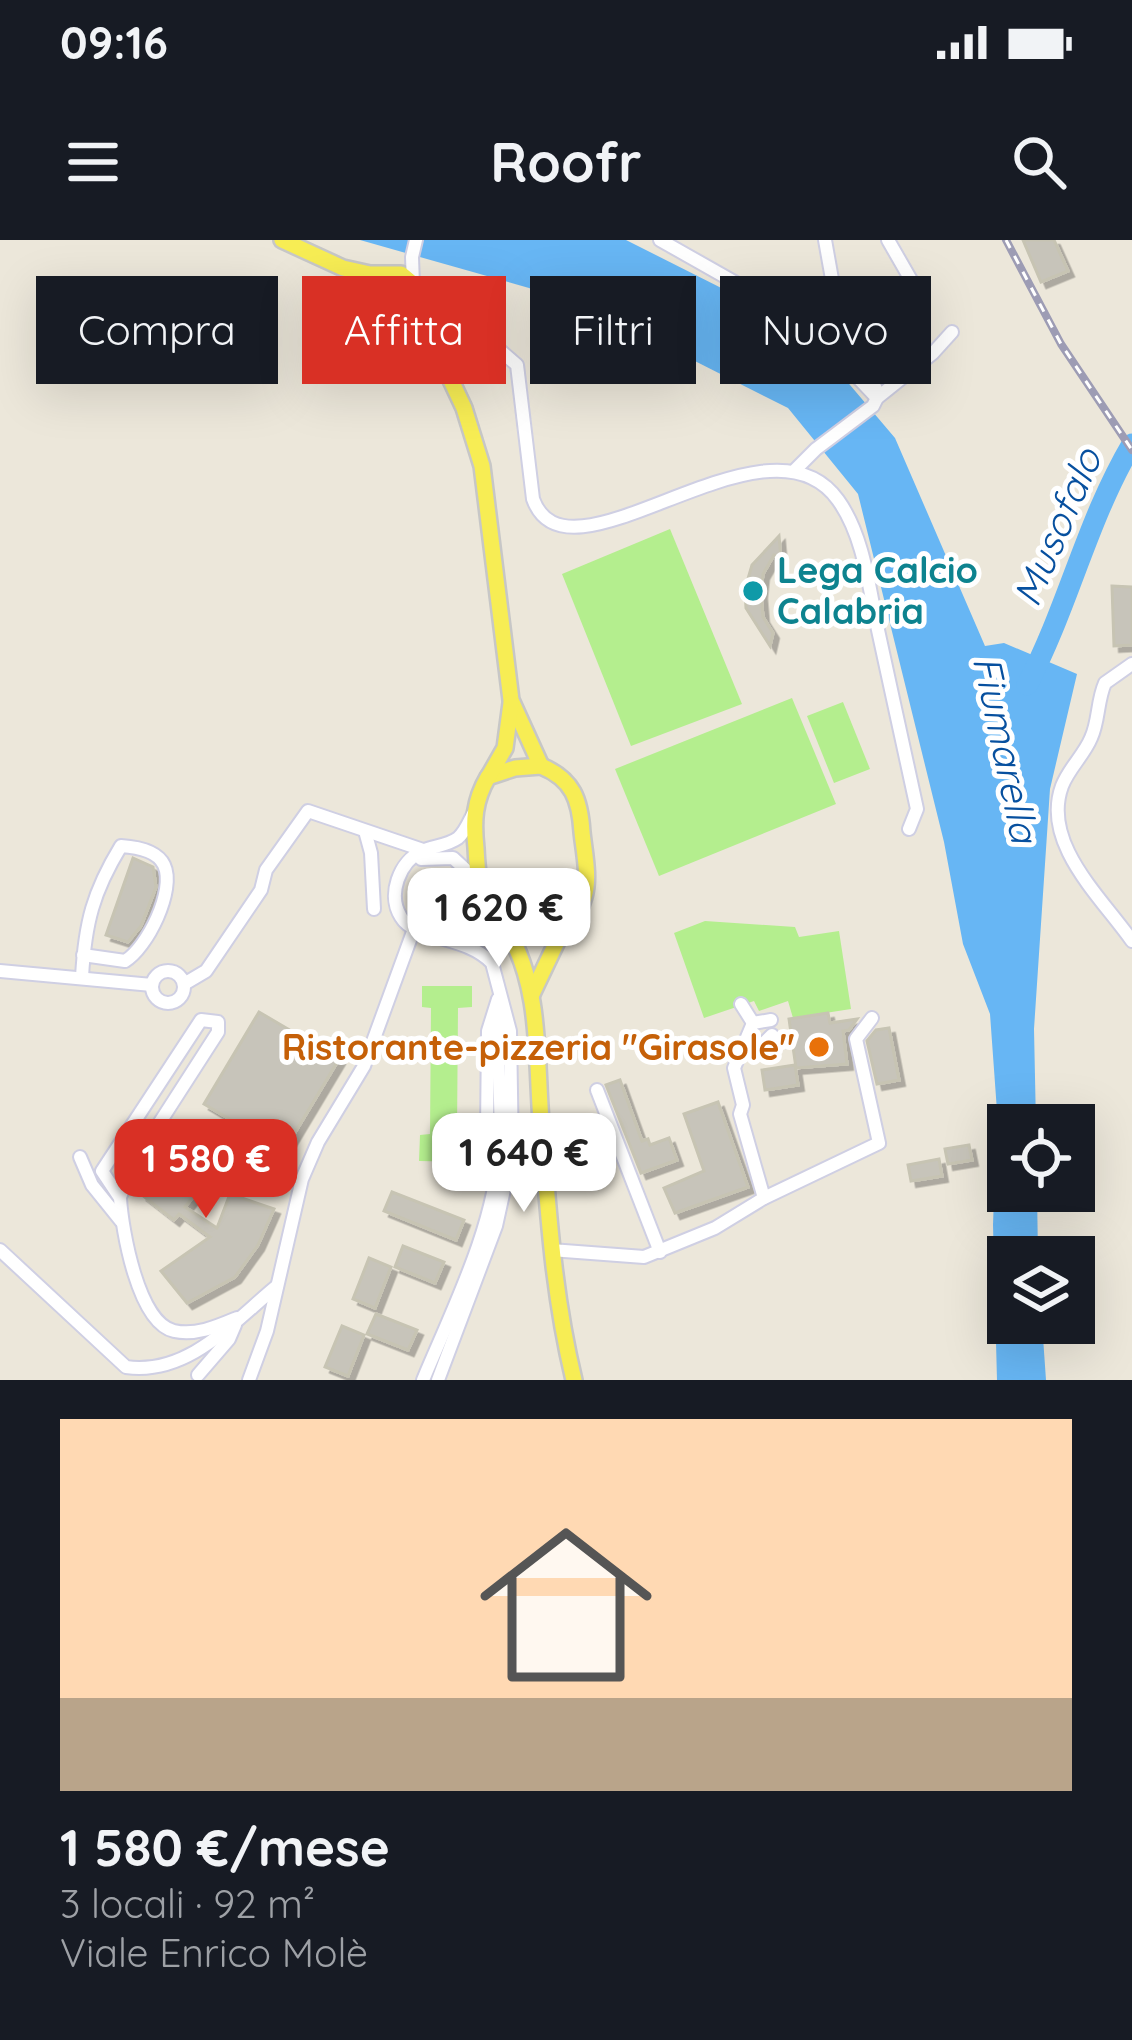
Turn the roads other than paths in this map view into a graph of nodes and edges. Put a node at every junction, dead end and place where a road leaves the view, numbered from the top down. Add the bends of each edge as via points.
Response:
1 (282, 240) edge
2 (416, 240) edge
3 (660, 240) edge
4 (825, 240) edge
5 (888, 240) edge
6 (412, 257) junction
7 (343, 268) junction
8 (392, 273) junction
9 (355, 276) edge
10 (388, 276) edge
11 (406, 276) edge
12 (413, 276) edge
13 (908, 276) edge
14 (952, 332) dead end
15 (506, 354) edge
16 (453, 384) edge
17 (875, 402) junction
18 (795, 470) junction
19 (1132, 664) edge
20 (511, 700) junction
21 (541, 766) junction
22 (488, 777) junction
23 (473, 813) junction
24 (909, 829) dead end
25 (365, 832) junction
26 (423, 850) junction
27 (409, 862) junction
28 (479, 882) junction
29 (374, 909) dead end
30 (564, 927) junction
31 (414, 929) junction
32 (506, 930) junction
33 (1132, 941) edge
34 (83, 955) junction
35 (0, 971) edge
36 (82, 977) junction
37 (184, 984) junction
38 (152, 985) junction
39 (502, 993) junction
40 (531, 997) junction
41 (741, 1004) dead end
42 (872, 1018) dead end
43 (771, 1020) dead end
44 (754, 1023) junction
45 (772, 1035) dead end
46 (742, 1050) junction
47 (598, 1090) dead end
48 (487, 1130) dead end
49 (80, 1157) dead end
50 (120, 1198) junction
51 (764, 1198) junction
52 (122, 1222) junction
53 (0, 1250) edge
54 (551, 1250) junction
55 (660, 1252) junction
56 (278, 1285) junction
57 (238, 1318) junction
58 (198, 1375) dead end
59 (249, 1380) edge
60 (423, 1380) edge
61 (437, 1380) edge
62 (574, 1380) edge

1 - 7 main road
2 - 6 street
3 - 17 street via 805,322
4 - 17 street via 837,307 877,389
5 - 13 street
6 - 8 street
6 - 12 street
7 - 8 main road
7 - 9 main road
8 - 10 main road
8 - 11 main road
14 - 17 street
15 - 18 street via 517,365 533,499 552,522 599,525 736,476
16 - 20 main road via 482,466
17 - 18 street
18 - 24 street via 837,498 855,536 917,809
19 - 33 street via 1105,683 1092,736 1057,807 1066,848
20 - 21 main road
20 - 22 main road via 505,748
21 - 22 main road
21 - 30 main road via 572,786 581,822 585,895
22 - 23 main road
23 - 26 street via 459,837
23 - 28 main road
25 - 26 street
25 - 29 street
25 - 37 street via 308,811 206,971
26 - 27 street
27 - 28 street via 454,857
27 - 31 street via 395,895
28 - 32 main road
30 - 32 main road via 545,936
30 - 40 main road
31 - 39 street via 479,951
31 - 56 street via 364,1066 302,1179
32 - 40 main road
34 - 34 street via 93,896 121,846 162,861 155,924 136,955
34 - 36 street
35 - 36 street
36 - 38 street
37 - 38 street via 163,972
37 - 38 street via 169,1002
39 - 48 street via 488,1031
39 - 60 street via 493,1191
39 - 61 street via 514,1133 508,1183
40 - 54 main road
41 - 44 street
42 - 51 street via 856,1039 879,1143
43 - 44 street
44 - 46 street
45 - 46 street
46 - 51 street via 734,1069 740,1114
47 - 55 street
49 - 52 street
50 - 50 street via 122,1184 218,1022 201,1020 102,1171
50 - 52 street
51 - 55 street
52 - 57 street via 140,1290 161,1325 196,1332
53 - 57 street via 126,1367 173,1364
54 - 55 street
54 - 62 main road
56 - 57 street
56 - 59 street
57 - 58 street

